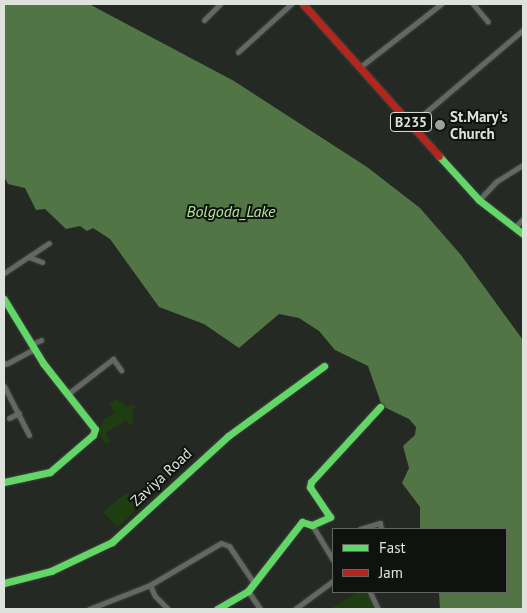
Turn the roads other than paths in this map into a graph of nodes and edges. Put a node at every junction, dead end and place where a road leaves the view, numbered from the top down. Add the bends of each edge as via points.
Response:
1 (220, 4) edge
2 (292, 4) edge
3 (303, 4) edge
4 (442, 4) edge
5 (473, 4) edge
6 (204, 20) dead end
7 (488, 22) dead end
8 (523, 30) edge
9 (238, 52) dead end
10 (360, 67) junction
11 (412, 124) junction
12 (523, 165) edge
13 (479, 200) junction
14 (523, 219) edge
15 (514, 228) junction
16 (523, 234) edge
17 (49, 243) dead end
18 (29, 257) junction
19 (42, 262) dead end
20 (4, 273) edge
21 (4, 299) edge
22 (41, 340) dead end
23 (33, 347) junction
24 (4, 362) edge
25 (324, 366) dead end
26 (121, 370) dead end
27 (4, 386) edge
28 (68, 393) junction
29 (380, 407) dead end
30 (19, 413) junction
31 (9, 418) dead end
32 (29, 435) dead end
33 (4, 482) edge
34 (312, 525) junction
35 (363, 528) edge
36 (381, 528) edge
37 (332, 558) edge
38 (332, 582) edge
39 (4, 583) edge
40 (254, 583) junction
41 (150, 585) junction
42 (248, 591) junction
43 (370, 593) edge
44 (90, 609) edge
45 (168, 609) edge
46 (218, 609) edge
47 (260, 609) edge
48 (294, 609) edge
49 (378, 609) edge

1 - 6 street
2 - 9 street
3 - 10 street, B235
4 - 10 street
5 - 7 street
8 - 11 street
10 - 11 street, B235
11 - 13 street, B235
12 - 13 street via 497,181
13 - 15 street, B235
14 - 15 street
15 - 16 street, B235
17 - 18 street
18 - 19 street
18 - 20 street
21 - 23 street
22 - 23 street
23 - 24 street via 6,364
23 - 28 street
25 - 39 street, Zaviya Road via 228,436 112,542 51,571
26 - 28 street via 113,359
27 - 30 street
28 - 33 street via 95,429 93,434 50,472
29 - 34 street via 311,482 310,487 330,517
30 - 31 street
30 - 32 street
34 - 37 street
34 - 40 street via 302,522
35 - 36 street via 380,523
38 - 48 street
40 - 41 street via 225,543
40 - 42 street
41 - 44 street
41 - 45 street via 155,596
42 - 46 street
42 - 47 street
43 - 49 street

